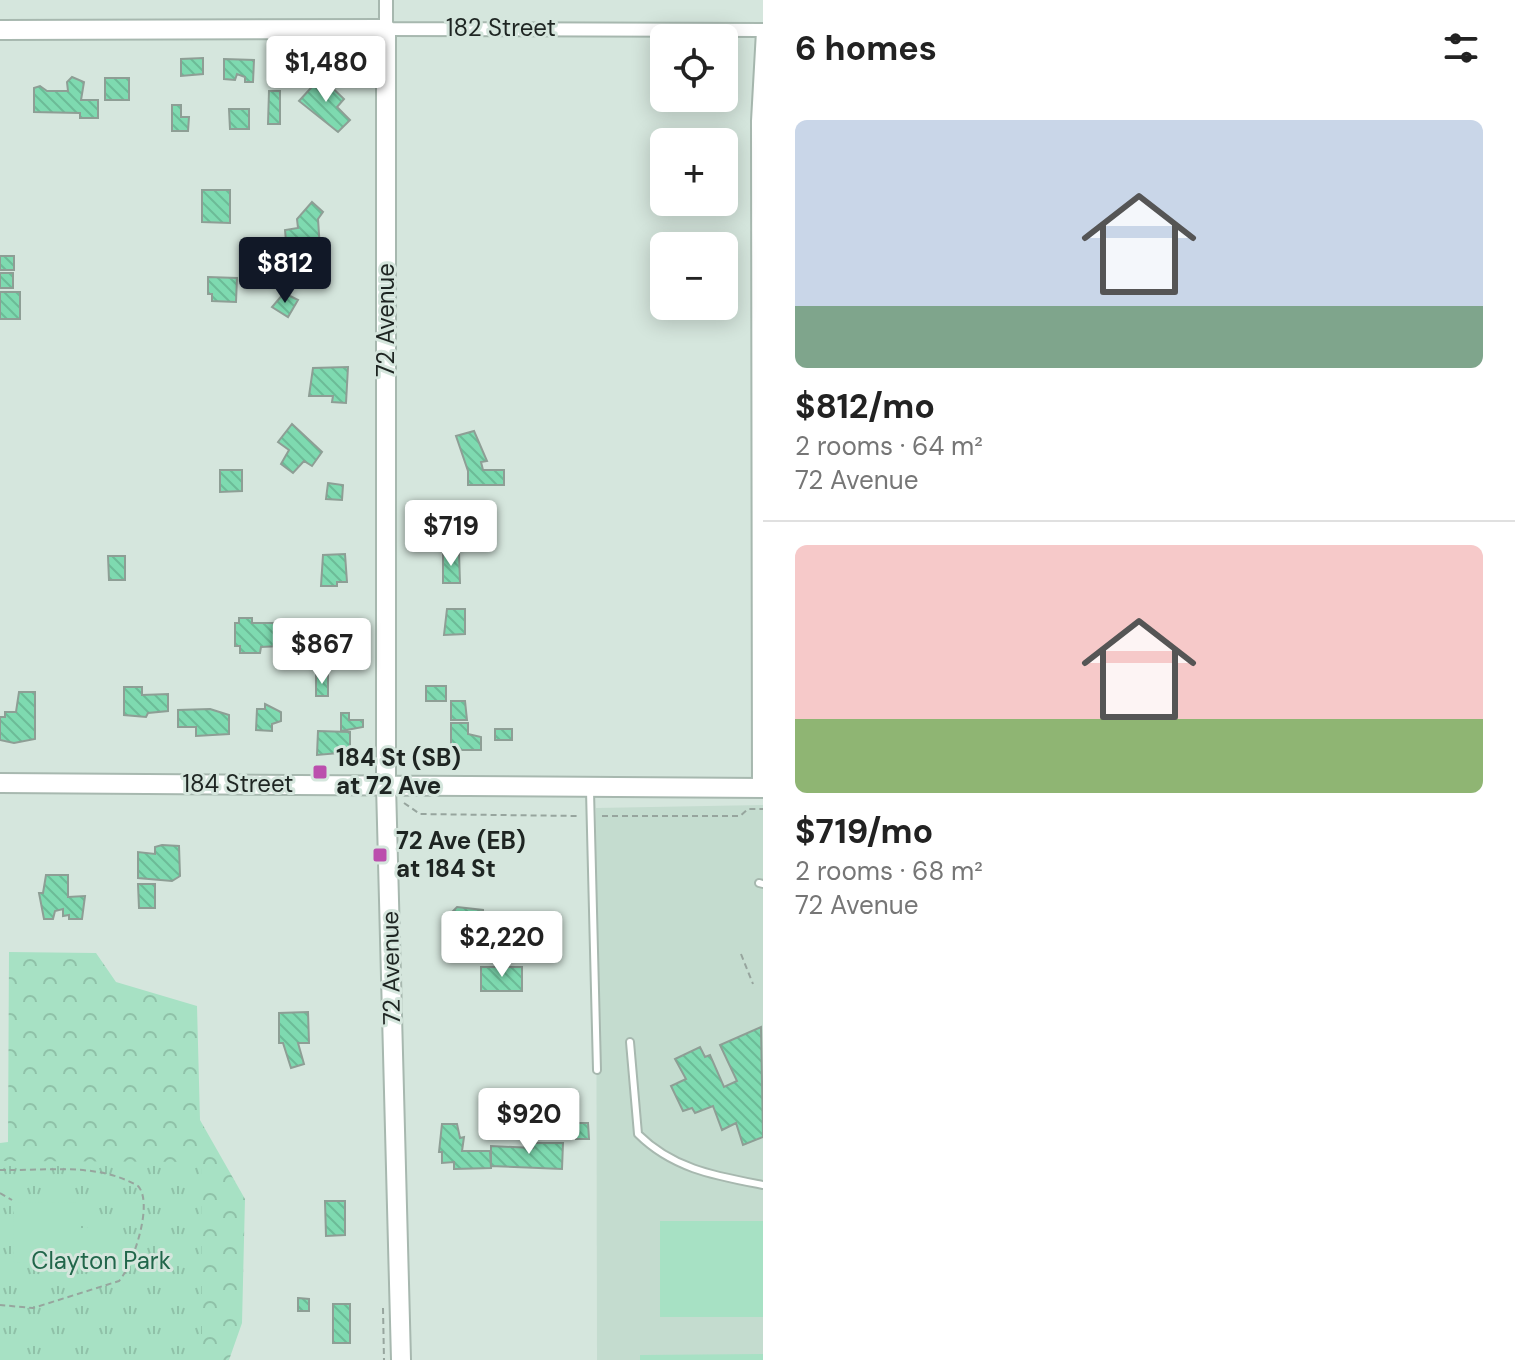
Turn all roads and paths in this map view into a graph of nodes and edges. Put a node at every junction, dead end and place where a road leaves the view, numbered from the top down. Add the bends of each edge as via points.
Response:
1 (386, 0) edge
2 (386, 29) junction
3 (0, 30) edge
4 (763, 30) edge
5 (0, 783) edge
6 (386, 785) junction
7 (590, 787) junction
8 (761, 788) edge
9 (410, 800) dead end
10 (404, 803) junction
11 (400, 806) dead end
12 (763, 809) edge
13 (583, 816) dead end
14 (601, 816) dead end
15 (741, 954) dead end
16 (753, 984) dead end
17 (630, 1042) dead end
18 (597, 1070) dead end
19 (0, 1170) edge
20 (763, 1185) edge
21 (0, 1193) edge
22 (12, 1200) dead end
23 (0, 1305) edge
24 (401, 1360) edge

1 - 2 street, 72 Avenue
2 - 3 main road, 182 Street
2 - 4 street, 182 Street
2 - 6 main road, 72 Avenue
4 - 8 street via 758,121
5 - 6 main road, 184 Street
6 - 7 main road, 184 Street
6 - 24 main road, 72 Avenue
7 - 8 main road, 184 Street
7 - 18 lane
9 - 10 path
10 - 11 path
10 - 13 path via 420,814
12 - 14 path via 748,809 740,816
15 - 16 path
17 - 20 lane via 638,1134 659,1155 720,1177
19 - 23 path via 110,1173 138,1186 145,1202 133,1254 119,1281 33,1308
21 - 22 path

